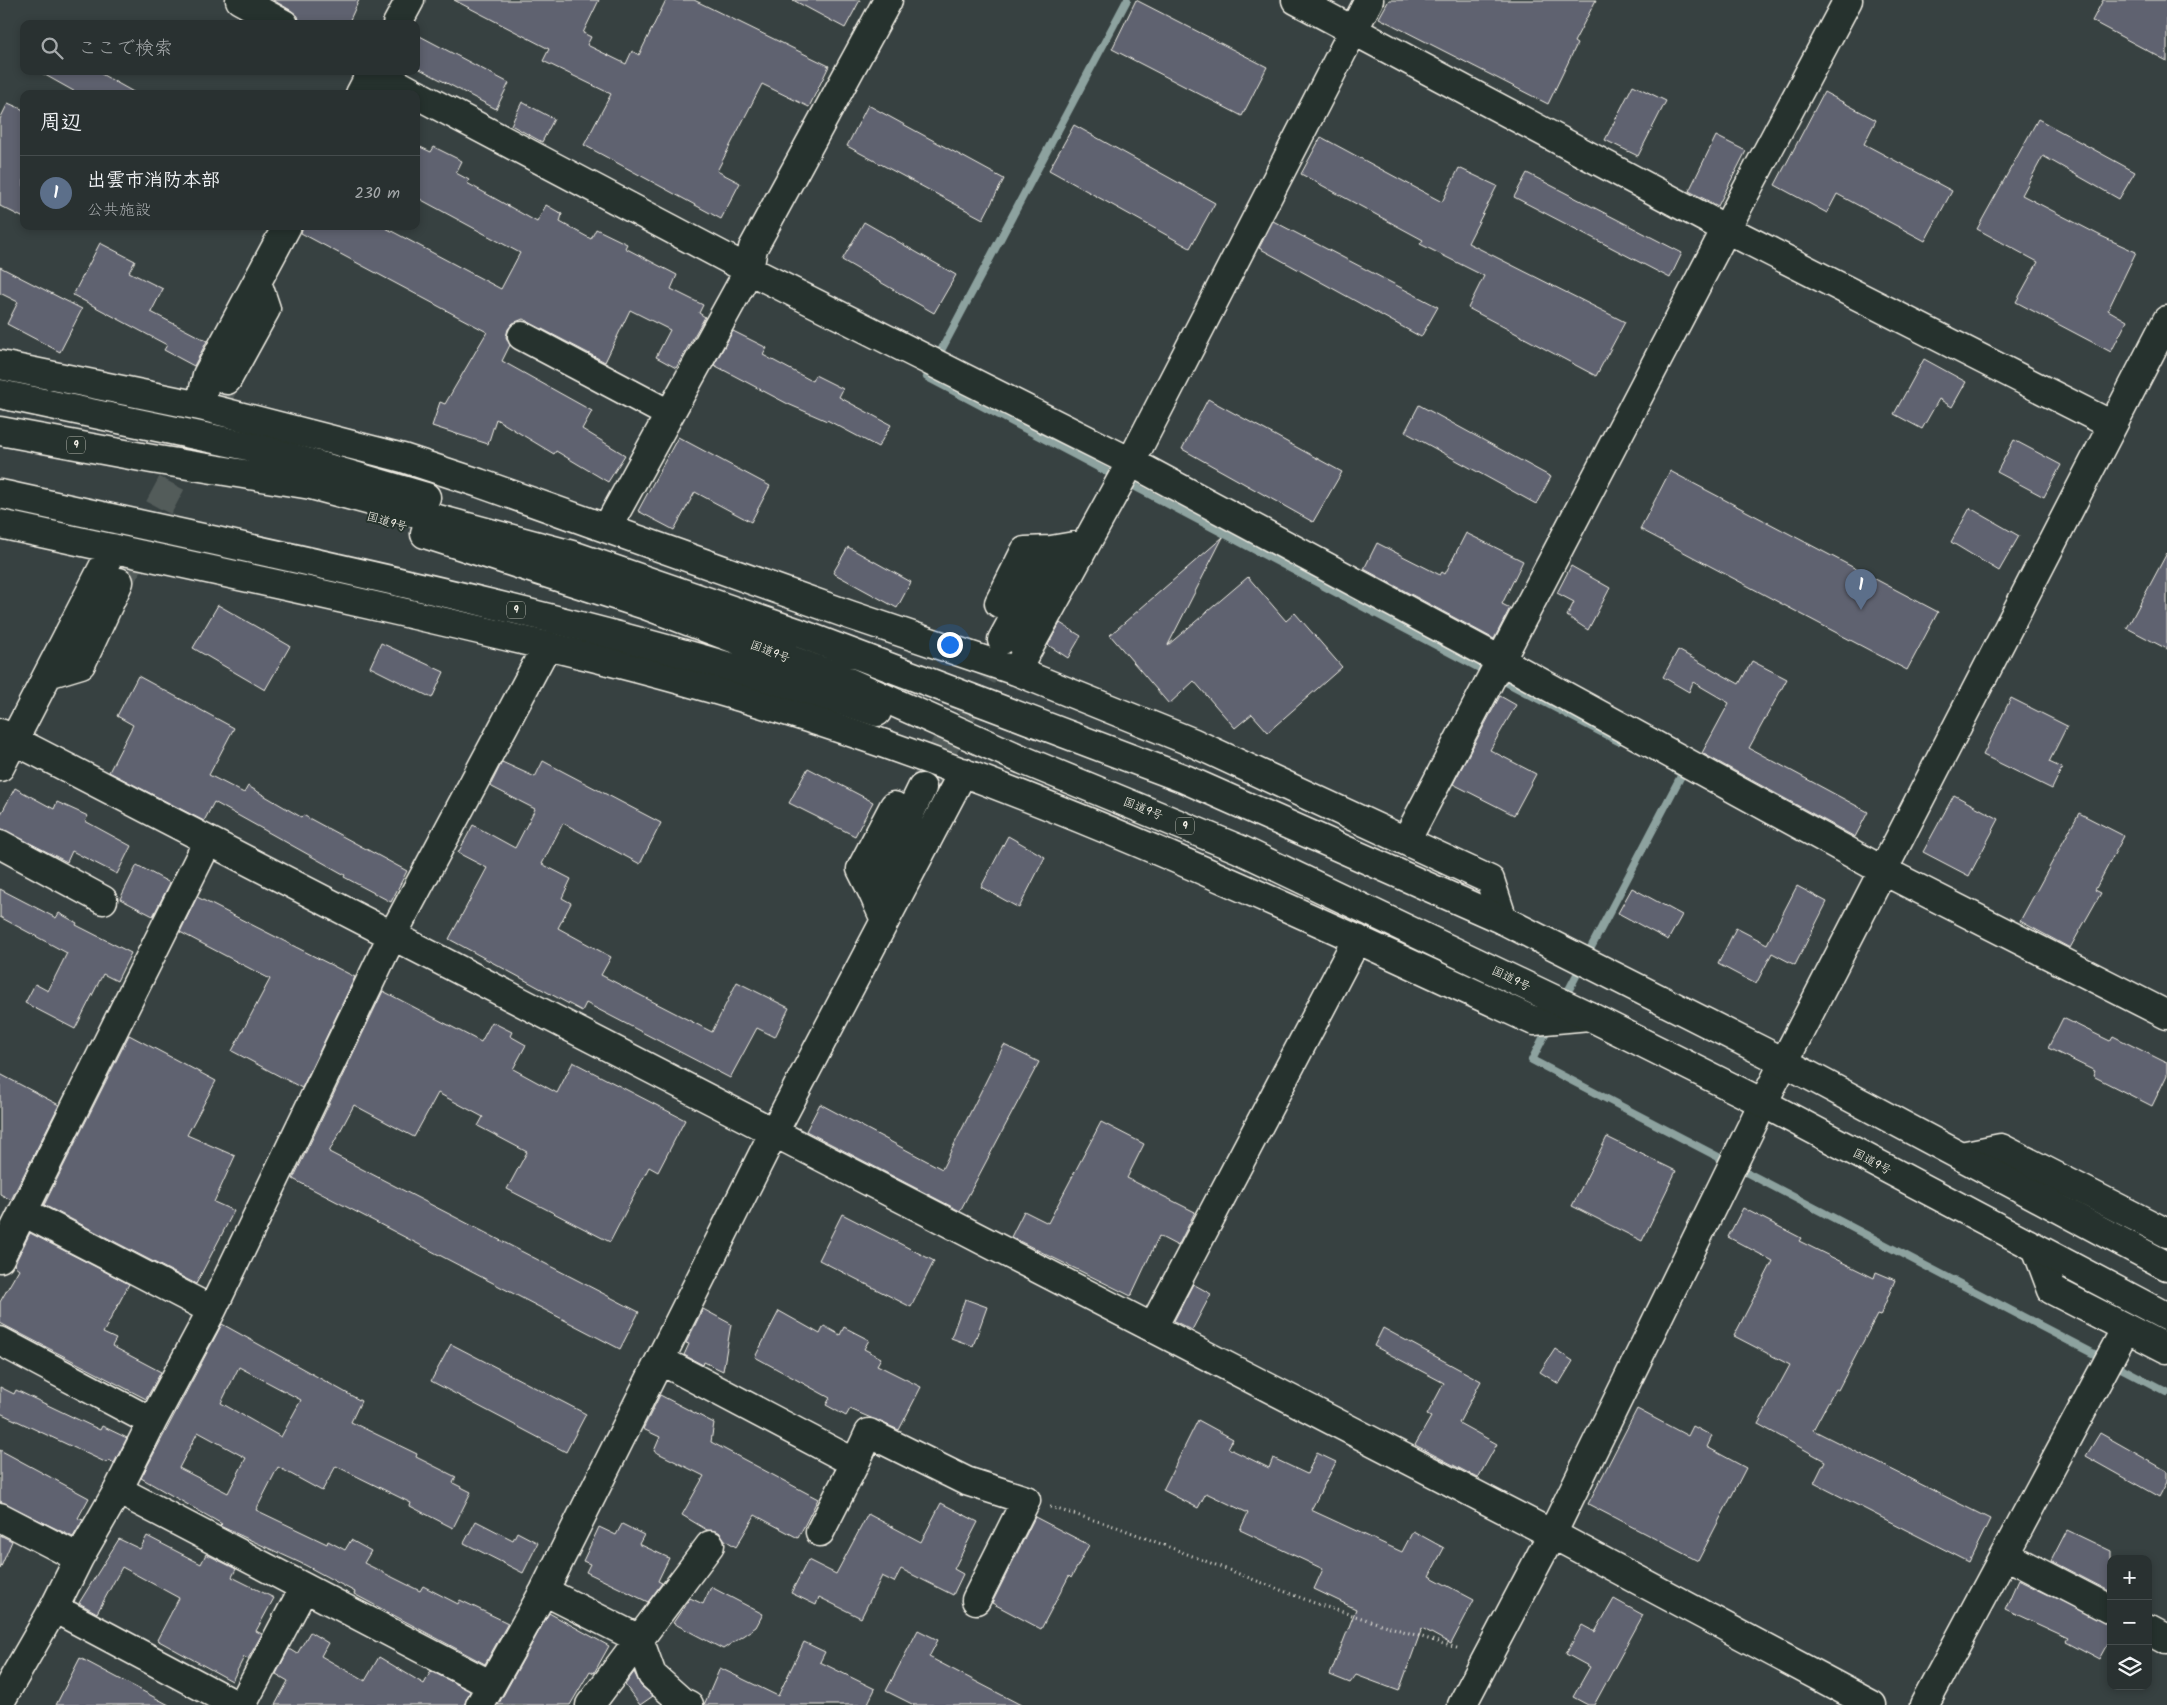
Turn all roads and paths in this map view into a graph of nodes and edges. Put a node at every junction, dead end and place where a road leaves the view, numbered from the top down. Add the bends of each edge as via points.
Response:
1 (240, 0) edge
2 (410, 0) edge
3 (888, 0) edge
4 (1296, 0) edge
5 (1369, 0) edge
6 (1848, 0) edge
7 (277, 20) edge
8 (399, 20) edge
9 (1354, 29) junction
10 (371, 75) edge
11 (380, 75) edge
12 (362, 90) edge
13 (409, 90) edge
14 (420, 96) edge
15 (1726, 229) junction
16 (286, 230) edge
17 (749, 270) junction
18 (257, 282) junction
19 (2167, 320) edge
20 (522, 336) dead end
21 (0, 365) edge
22 (227, 380) tunnel mouth
23 (0, 394) edge
24 (200, 406) junction
25 (669, 414) junction
26 (2112, 426) junction
27 (0, 431) edge
28 (402, 458) junction
29 (152, 459) junction
30 (1131, 462) junction
31 (357, 476) junction
32 (0, 494) edge
33 (0, 524) edge
34 (607, 528) junction
35 (1086, 544) junction
36 (113, 548) junction
37 (1050, 550) junction
38 (572, 555) junction
39 (382, 576) junction
40 (119, 582) tunnel mouth
41 (338, 598) junction
42 (999, 603) dead end
43 (850, 616) junction
44 (799, 633) junction
45 (1002, 640) tunnel mouth
46 (546, 645) junction
47 (1500, 660) junction
48 (1016, 671) junction
49 (48, 674) junction
50 (7, 736) edge
51 (1023, 760) junction
52 (1244, 765) junction
53 (0, 767) edge
54 (963, 772) junction
55 (1185, 779) junction
56 (922, 788) tunnel mouth
57 (896, 802) tunnel mouth
58 (208, 841) junction
59 (1406, 841) junction
60 (0, 844) edge
61 (1239, 849) junction
62 (1184, 862) junction
63 (1882, 870) junction
64 (872, 891) junction
65 (104, 900) dead end
66 (885, 920) junction
67 (1503, 920) junction
68 (392, 936) junction
69 (1357, 939) junction
70 (2167, 1015) edge
71 (1590, 1016) junction
72 (1784, 1062) junction
73 (1763, 1103) junction
74 (774, 1132) junction
75 (1961, 1156) junction
76 (37, 1219) dead end
77 (2167, 1233) edge
78 (2037, 1250) junction
79 (0, 1258) edge
80 (2167, 1266) edge
81 (212, 1310) junction
82 (2167, 1317) edge
83 (1153, 1327) junction
84 (2126, 1328) junction
85 (0, 1341) edge
86 (2167, 1349) edge
87 (660, 1360) junction
88 (152, 1422) junction
89 (855, 1463) junction
90 (118, 1490) junction
91 (1026, 1500) junction
92 (0, 1516) edge
93 (820, 1532) dead end
94 (1552, 1534) junction
95 (710, 1545) dead end
96 (2005, 1555) junction
97 (79, 1558) junction
98 (304, 1588) junction
99 (544, 1590) junction
100 (976, 1600) dead end
101 (54, 1608) junction
102 (2107, 1608) edge
103 (2152, 1632) edge
104 (639, 1639) junction
105 (2167, 1640) edge
106 (1487, 1657) junction
107 (486, 1695) edge
108 (0, 1702) edge
109 (236, 1705) edge
110 (242, 1705) edge
111 (590, 1705) edge
112 (689, 1705) edge
113 (1462, 1705) edge
114 (1872, 1705) edge
115 (1924, 1705) edge

1 - 7 main road
2 - 8 main road
3 - 17 main road via 753,248
4 - 9 main road
5 - 9 main road
6 - 15 main road
9 - 15 main road
9 - 30 main road
10 - 12 main road
11 - 13 main road
14 - 17 main road
15 - 26 main road
15 - 47 main road
16 - 18 main road
17 - 25 main road
17 - 30 main road
18 - 22 main road via 266,309
18 - 24 main road via 207,375
19 - 26 main road
20 - 25 main road
21 - 24 main road
23 - 31 main road, 9 via 262,449
24 - 28 main road
25 - 34 main road
26 - 63 main road
27 - 29 main road, 国道9号 / 9
28 - 31 main road
28 - 34 main road
29 - 38 main road, 国道9号 / 9 via 311,485
29 - 51 main road, 国道9号 / 9 via 386,521 645,604 842,679
30 - 35 main road
30 - 47 main road
31 - 38 main road, 9 via 470,511
32 - 39 main road, 9
33 - 36 main road
34 - 43 main road
35 - 37 main road
35 - 48 main road
36 - 41 main road
36 - 49 main road
37 - 42 main road via 1025,551
37 - 45 main road
38 - 44 main road, 国道9号 / 9
39 - 41 main road
39 - 51 main road, 9 via 638,641 803,688
40 - 49 main road via 80,664
41 - 46 main road
43 - 44 main road
43 - 48 main road
44 - 55 main road, 国道9号 / 9
46 - 54 main road via 776,708
46 - 68 main road
47 - 59 main road
47 - 63 main road
48 - 52 main road
49 - 50 main road
50 - 53 main road
50 - 58 main road
51 - 61 main road, 国道9号 / 9
52 - 55 main road
52 - 59 main road
54 - 62 main road
54 - 66 main road
55 - 67 main road, 国道9号 / 9
56 - 64 main road
57 - 64 main road via 861,868
58 - 68 main road
58 - 79 main road
59 - 67 main road via 1490,880
60 - 65 main road
61 - 62 main road
61 - 71 main road, 国道9号 / 9
62 - 69 main road
63 - 70 main road
63 - 72 main road
64 - 66 main road
66 - 74 main road
67 - 72 main road, 国道9号 / 9
68 - 74 main road
68 - 81 main road
69 - 71 main road via 1534,1021
69 - 83 main road
71 - 73 main road, 国道9号 / 9
72 - 73 main road
72 - 75 main road, 国道9号 / 9
73 - 78 main road, 国道9号 / 9
73 - 94 main road
74 - 83 main road
74 - 87 main road
75 - 77 main road via 2001,1148
75 - 80 main road, 国道9号 / 9
76 - 81 main road
78 - 82 main road, 国道9号 / 9
78 - 84 main road via 2052,1290
81 - 88 main road
83 - 94 main road
84 - 86 main road
84 - 96 main road
85 - 88 main road
87 - 89 main road
87 - 99 main road
88 - 90 main road
89 - 91 main road via 869,1433 966,1481
89 - 93 main road
90 - 97 main road
90 - 98 main road
91 - 100 main road
91 - 106 path via 1117,1527 1317,1604
92 - 97 main road
94 - 106 main road
94 - 114 main road
95 - 104 main road
96 - 102 main road
96 - 115 main road
97 - 101 main road
98 - 107 main road
98 - 110 main road
99 - 104 main road
99 - 107 main road
101 - 108 main road
101 - 109 main road
103 - 105 main road
104 - 111 main road
104 - 112 main road via 652,1675
106 - 113 main road

